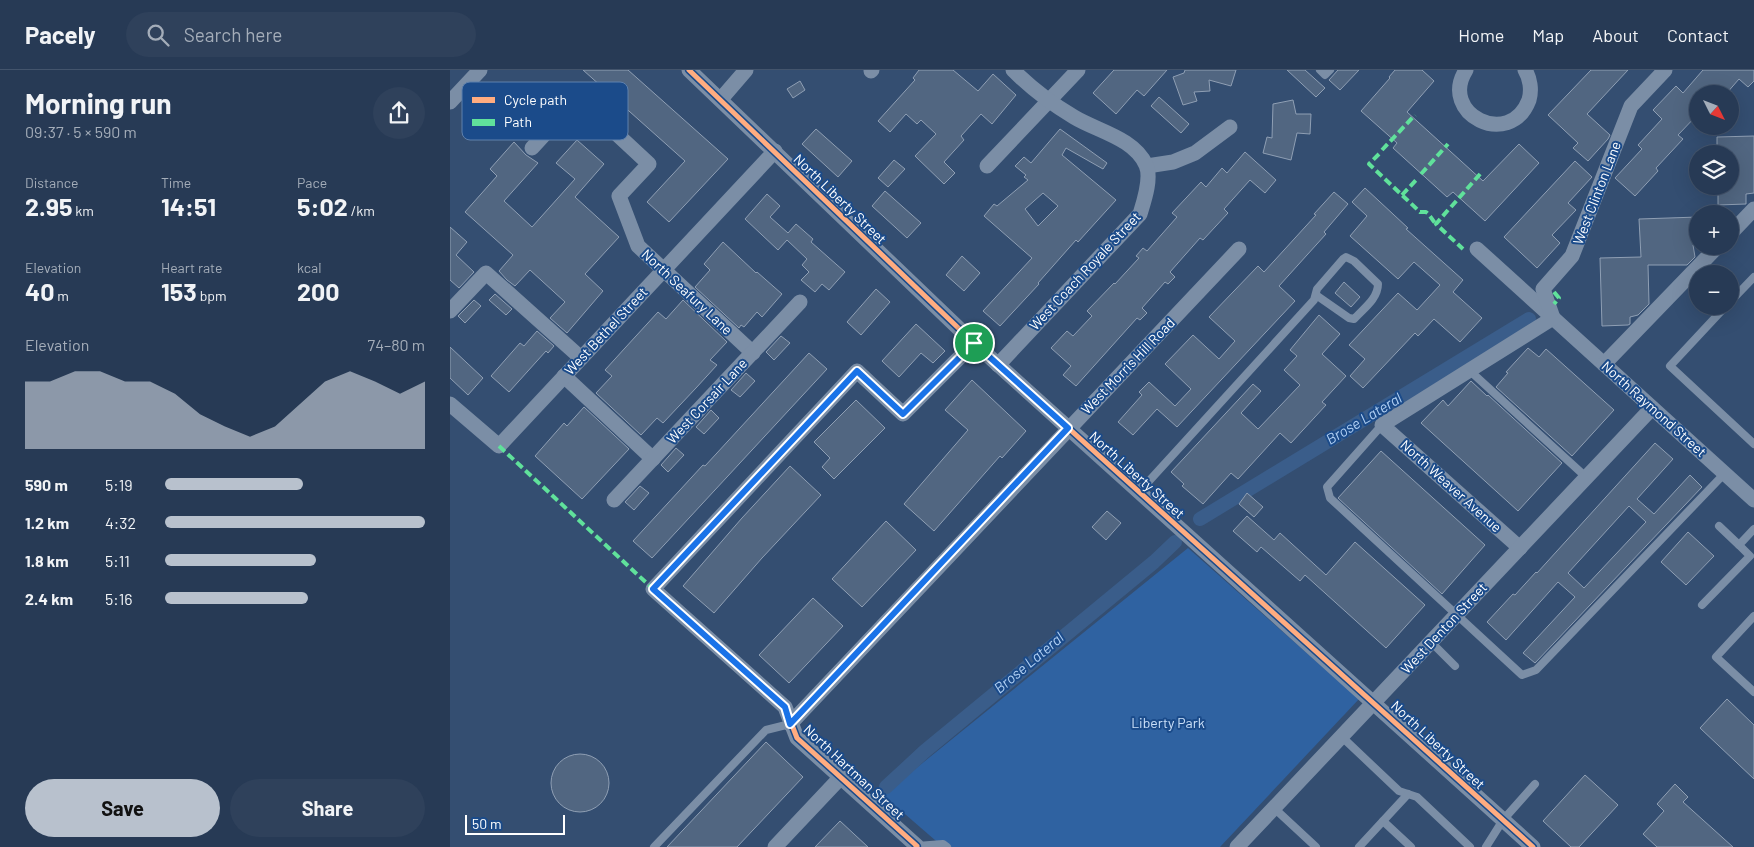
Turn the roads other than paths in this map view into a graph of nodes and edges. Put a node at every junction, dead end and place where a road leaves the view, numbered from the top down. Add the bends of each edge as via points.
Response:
1 (480, 70) edge
2 (689, 70) edge
3 (746, 70) edge
4 (1013, 70) edge
5 (1078, 70) edge
6 (1320, 70) edge
7 (1330, 70) edge
8 (1466, 70) edge
9 (1665, 70) edge
10 (1527, 71) edge
11 (469, 82) edge
12 (462, 89) edge
13 (721, 99) junction
14 (1049, 100) junction
15 (450, 102) edge
16 (1230, 127) dead end
17 (539, 140) edge
18 (623, 140) edge
19 (532, 148) dead end
20 (775, 151) junction
21 (988, 166) dead end
22 (1147, 166) junction
23 (1754, 209) edge
24 (1739, 225) edge
25 (1239, 249) dead end
26 (1477, 249) dead end
27 (1709, 255) edge
28 (663, 271) junction
29 (1754, 277) edge
30 (1739, 293) edge
31 (1316, 294) junction
32 (800, 302) dead end
33 (450, 311) edge
34 (1718, 315) edge
35 (1553, 318) junction
36 (974, 343) junction
37 (753, 353) junction
38 (581, 358) junction
39 (1604, 364) junction
40 (998, 365) junction
41 (1469, 370) junction
42 (564, 376) junction
43 (450, 404) edge
44 (1652, 408) junction
45 (1382, 425) junction
46 (1068, 428) junction
47 (1754, 444) edge
48 (653, 459) junction
49 (1725, 473) junction
50 (1586, 477) junction
51 (1139, 492) junction
52 (614, 500) dead end
53 (1754, 500) edge
54 (1718, 526) dead end
55 (1754, 529) edge
56 (1739, 545) junction
57 (1520, 548) junction
58 (1702, 604) dead end
59 (1456, 615) junction
60 (1754, 616) edge
61 (1431, 642) junction
62 (1456, 666) dead end
63 (1754, 692) edge
64 (1374, 702) junction
65 (790, 724) junction
66 (1342, 736) junction
67 (841, 777) junction
68 (1535, 784) dead end
69 (1408, 794) junction
70 (1274, 808) junction
71 (1503, 820) junction
72 (1383, 821) junction
73 (916, 846) edge
74 (654, 847) edge
75 (775, 847) edge
76 (946, 847) edge
77 (1237, 847) edge
78 (1316, 847) edge
79 (1359, 847) edge
80 (1411, 847) edge
81 (1470, 847) edge
82 (1486, 847) edge
83 (1533, 847) edge

1 - 11 street
2 - 13 street, North Liberty Street
3 - 13 street
4 - 14 street
5 - 14 street
6 - 7 lane via 1326,75
8 - 10 street via 1460,87 1466,109 1484,123 1496,124 1508,122 1526,108 1530,96
9 - 35 street, West Clinton Lane via 1631,106 1572,256 1543,289
12 - 15 street
13 - 20 street, North Liberty Street
14 - 21 street
14 - 22 street via 1075,118 1121,140 1137,152
16 - 22 street via 1195,153 1174,162
17 - 19 street, North Seafury Lane
18 - 28 street, North Seafury Lane via 649,164 619,196 638,246
20 - 28 street, West Bethel Street
20 - 36 street, North Liberty Street
22 - 40 street, West Coach Royale Street via 1148,191 1140,214
23 - 24 street
25 - 46 street, West Morris Hill Road
26 - 35 street, North Raymond Street
27 - 39 street
28 - 37 street, North Seafury Lane
28 - 38 street, West Bethel Street
29 - 30 lane
31 - 31 lane via 1346,257 1378,284 1374,298 1354,319
31 - 51 lane via 1314,300
32 - 37 street, West Corsair Lane
33 - 38 street via 486,273
34 - 47 lane via 1670,366
35 - 39 street, North Raymond Street
35 - 41 street
36 - 40 street, North Liberty Street
36 - 65 street, North Hartman Street via 903,414 857,371 653,589 785,707
37 - 48 street, West Corsair Lane
38 - 42 street, West Bethel Street
39 - 44 street, North Raymond Street
40 - 46 street, North Liberty Street
41 - 45 street
41 - 50 lane
42 - 43 street, West Bethel Street via 498,446
42 - 48 street
44 - 49 street, North Raymond Street
44 - 50 street, West Denton Street
45 - 57 street, North Weaver Avenue
45 - 59 lane via 1327,487 1330,498
46 - 51 street, North Liberty Street
46 - 65 street, West Morris Hill Road
48 - 52 street, West Corsair Lane
49 - 53 street, North Raymond Street
49 - 59 lane via 1536,670 1522,675
50 - 57 street, West Denton Street
51 - 64 street, North Liberty Street
54 - 56 lane
55 - 56 lane
56 - 58 lane via 1750,556
57 - 59 street, West Denton Street
59 - 61 street, West Denton Street
60 - 63 lane via 1716,657
61 - 62 lane
61 - 64 street, West Denton Street
64 - 66 street, West Denton Street
64 - 71 street, North Liberty Street
65 - 67 street, North Hartman Street via 797,738
65 - 74 lane via 766,730
66 - 69 lane via 1399,791
66 - 70 street, West Denton Street
67 - 73 street, North Hartman Street
67 - 75 street
68 - 71 lane
69 - 72 lane
69 - 81 lane via 1417,797
70 - 77 street, West Denton Street
70 - 78 lane
71 - 82 lane
71 - 83 street, North Liberty Street
72 - 79 lane
72 - 80 lane
73 - 76 lane via 943,844

